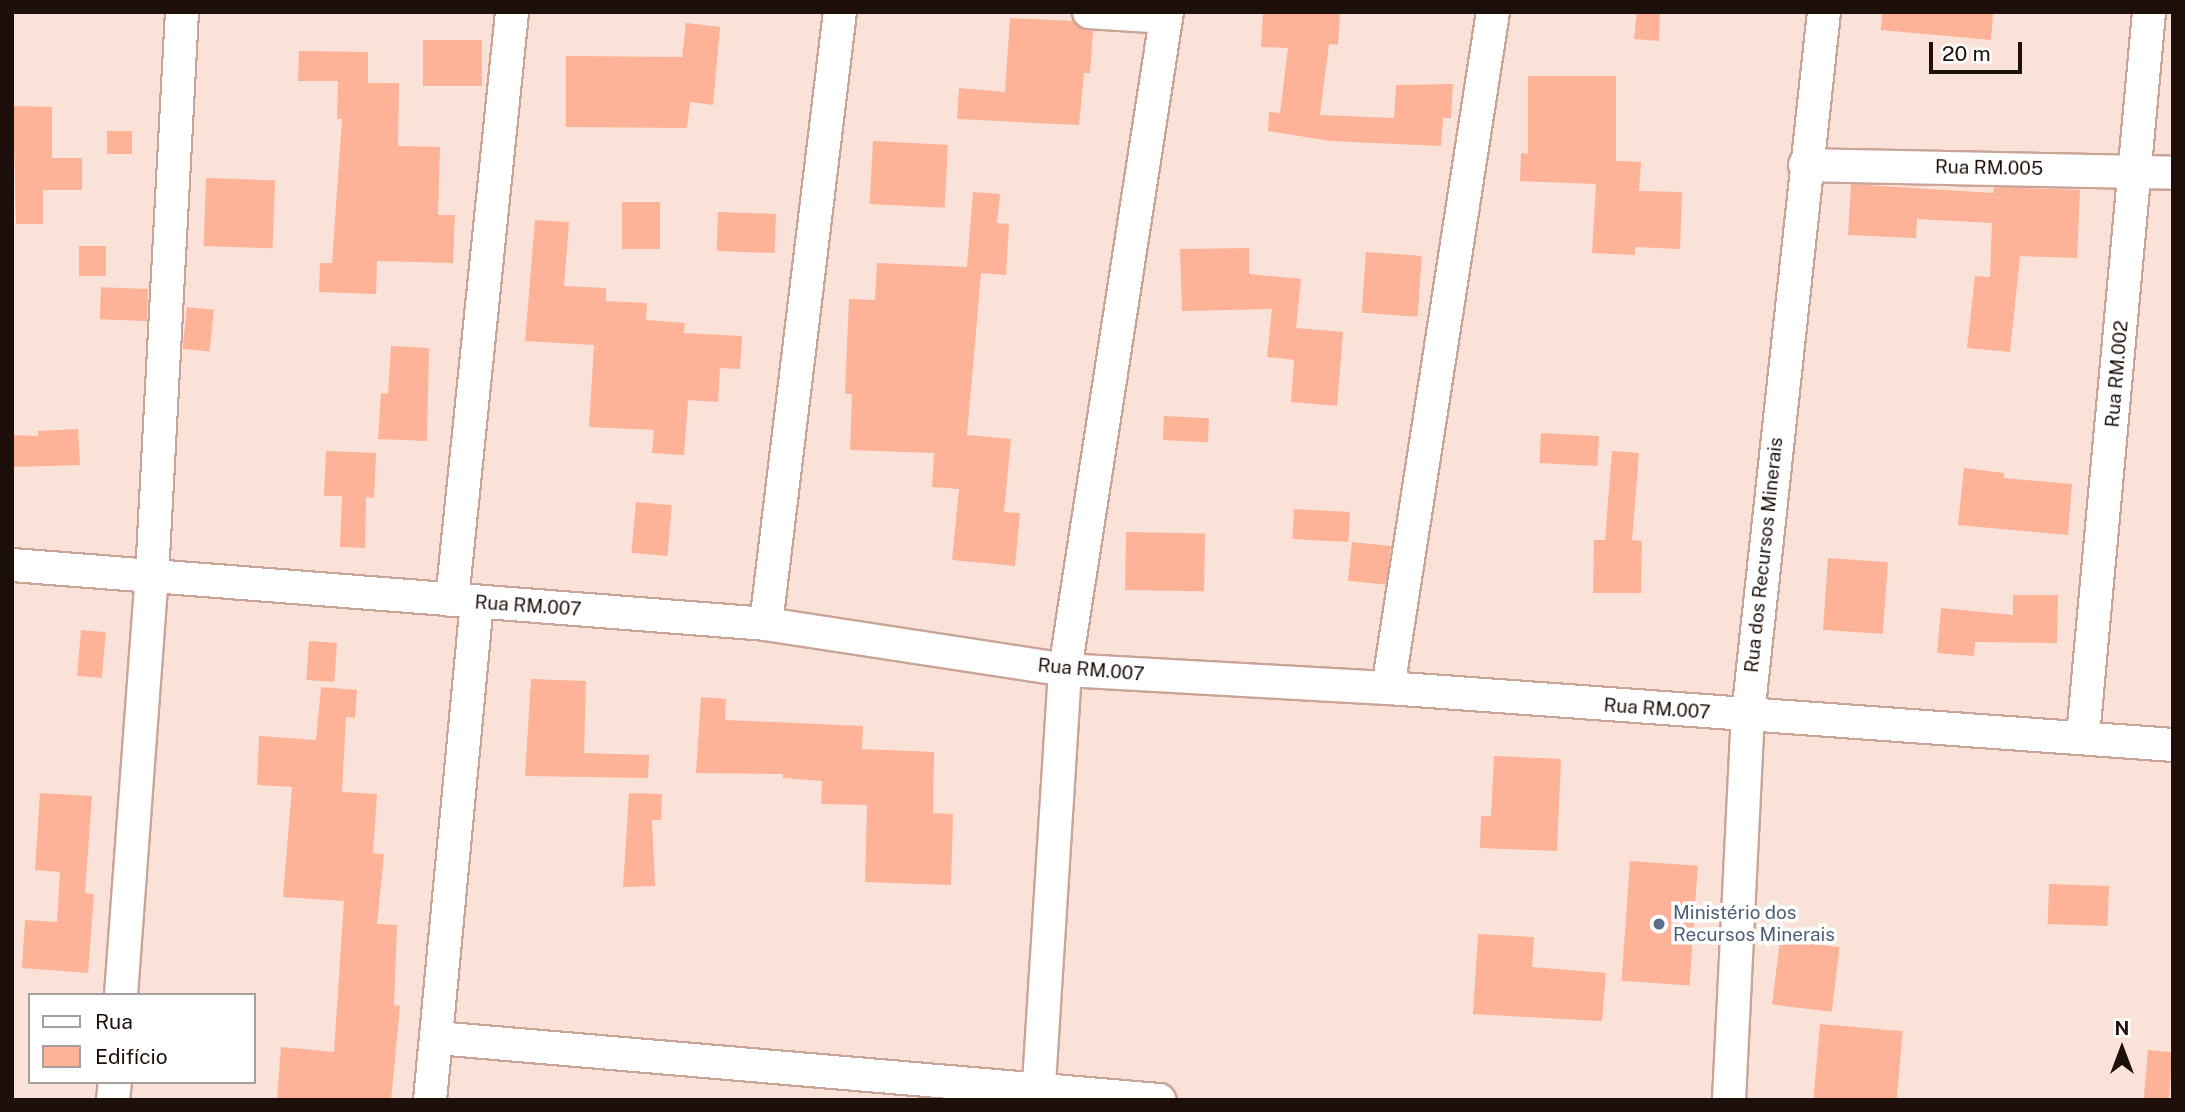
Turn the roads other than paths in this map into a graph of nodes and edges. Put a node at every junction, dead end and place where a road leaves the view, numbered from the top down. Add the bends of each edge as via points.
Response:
1 (182, 12) edge
2 (512, 12) edge
3 (840, 12) edge
4 (1089, 12) edge
5 (1493, 12) edge
6 (1824, 12) edge
7 (2149, 12) edge
8 (1166, 15) edge
9 (1805, 165) junction
10 (2136, 170) junction
11 (2173, 173) edge
12 (12, 565) edge
13 (152, 576) junction
14 (465, 601) junction
15 (766, 624) junction
16 (1065, 670) junction
17 (1388, 688) junction
18 (1748, 715) junction
19 (2083, 736) junction
20 (2173, 745) edge
21 (121, 993) edge
22 (437, 1038) junction
23 (1038, 1096) edge
24 (430, 1100) edge
25 (1158, 1100) edge
26 (1729, 1100) edge

1 - 13 street
2 - 14 street
3 - 15 street
4 - 8 street
5 - 17 street
6 - 9 street, Rua dos Recursos Minerais
7 - 10 street, Rua RM.002
8 - 16 street
9 - 10 street, Rua RM.005
9 - 18 street, Rua dos Recursos Minerais
10 - 11 street, Rua RM.005
10 - 19 street, Rua RM.002
12 - 13 street, Rua RM.007
13 - 14 street, Rua RM.007
13 - 21 street
14 - 15 street, Rua RM.007
14 - 22 street
15 - 16 street, Rua RM.007
16 - 17 street, Rua RM.007
16 - 23 street
17 - 18 street, Rua RM.007
18 - 19 street, Rua RM.007
18 - 26 street, Rua dos Recursos Minerais
19 - 20 street, Rua RM.007
22 - 23 street
22 - 24 street
23 - 25 street

